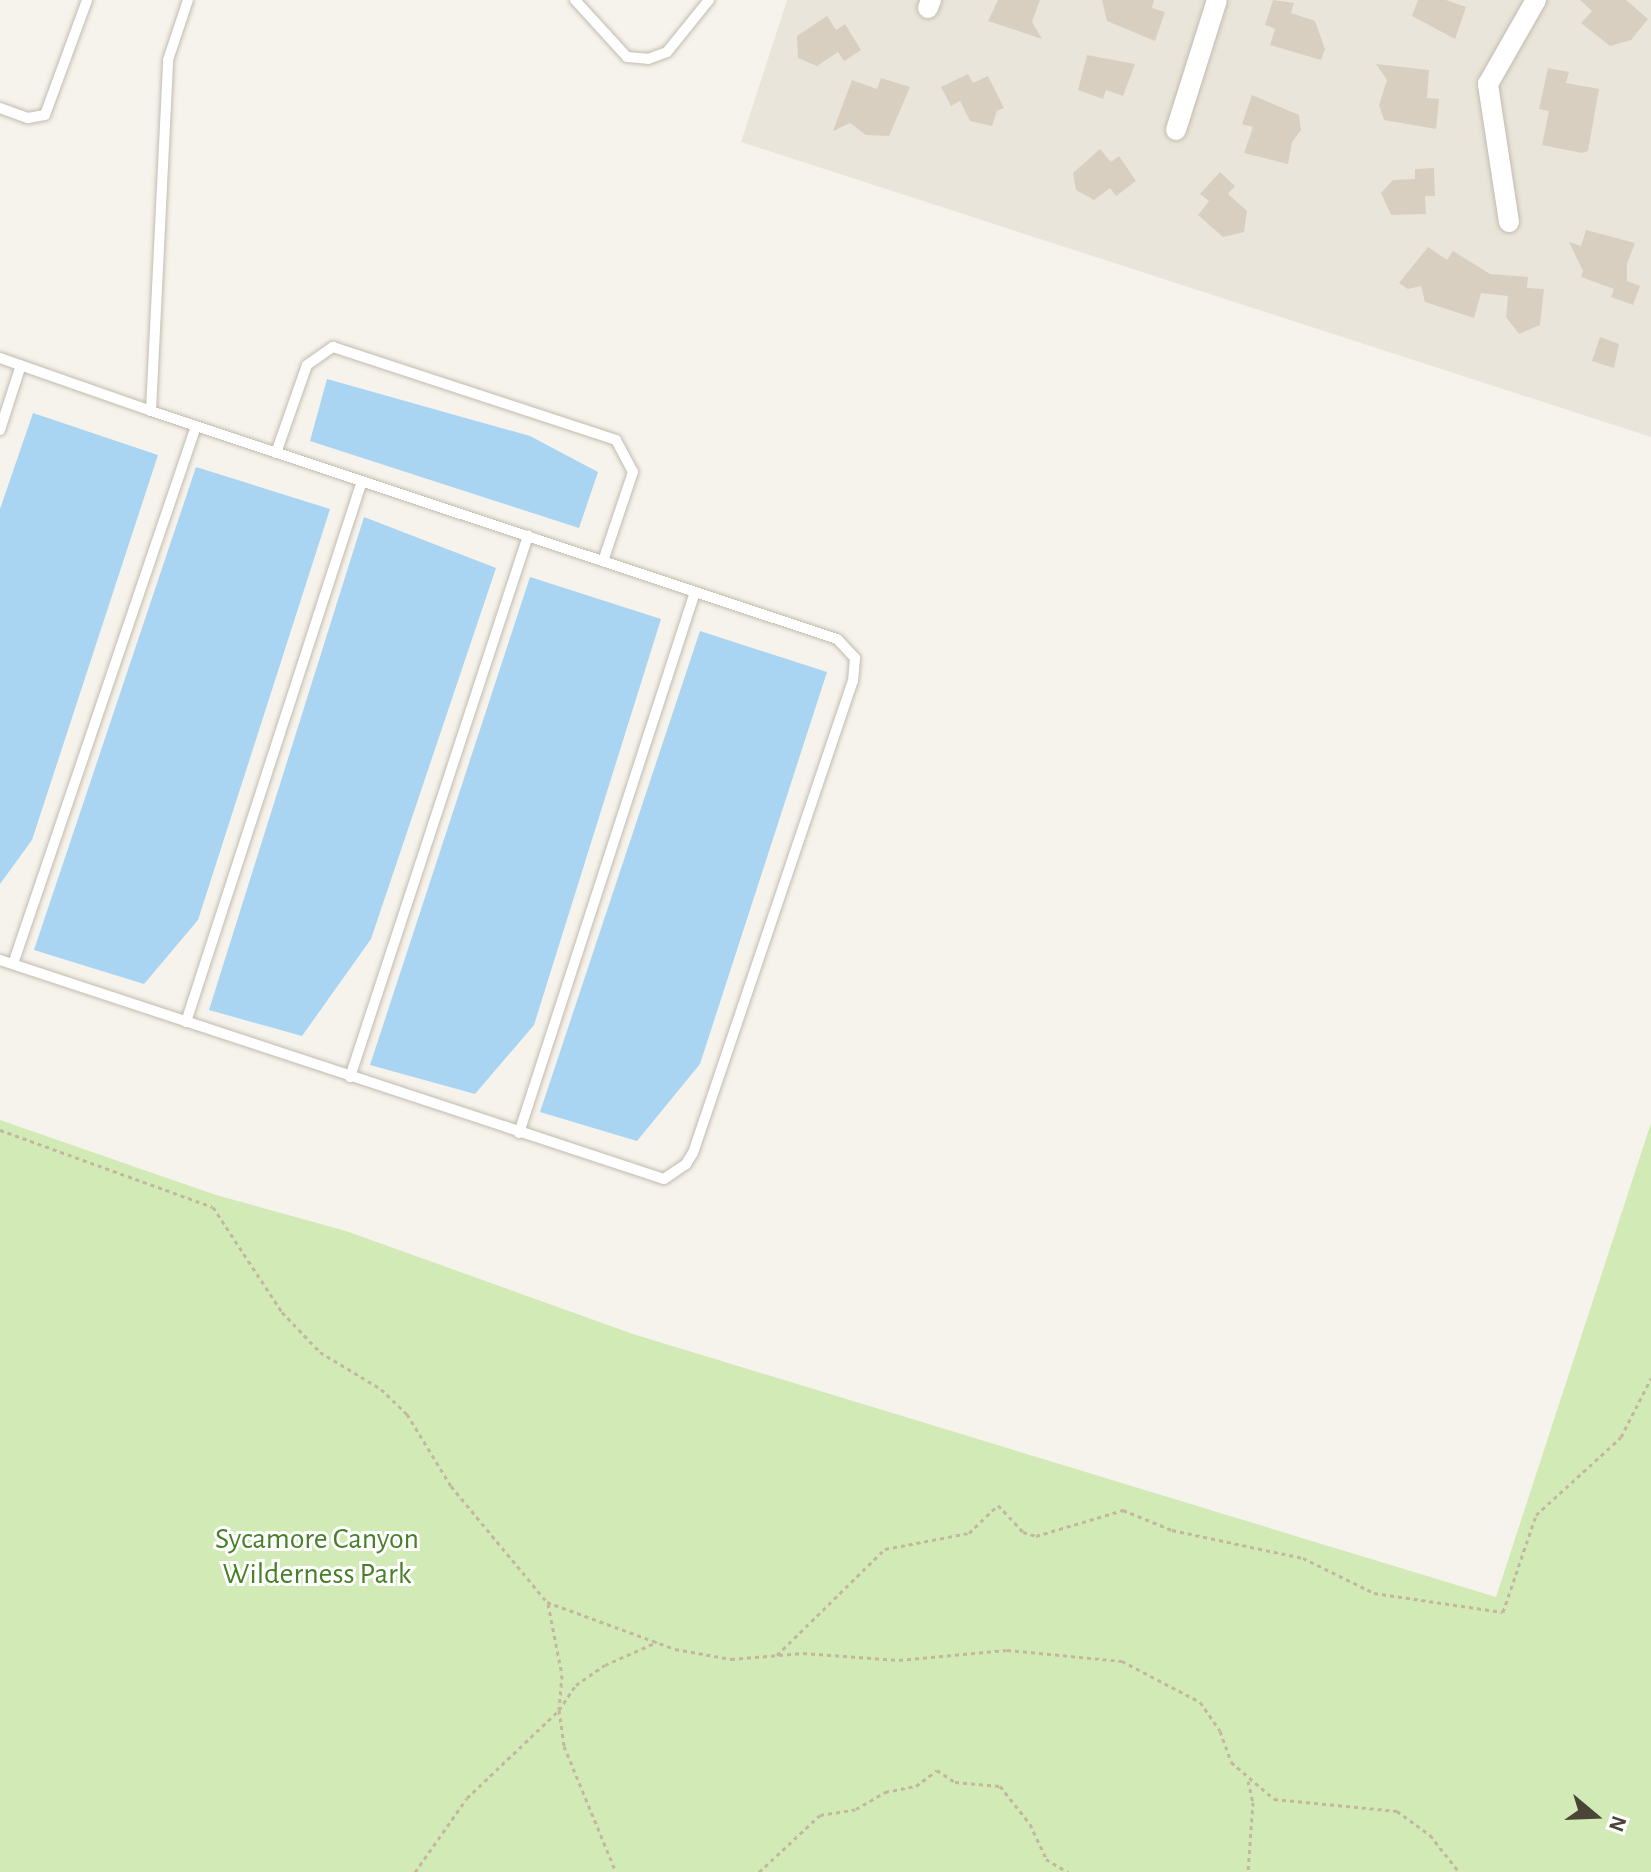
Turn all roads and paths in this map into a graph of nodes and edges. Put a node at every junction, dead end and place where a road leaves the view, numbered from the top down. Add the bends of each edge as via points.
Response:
1 (87, 0) edge
2 (188, 0) edge
3 (575, 0) edge
4 (709, 0) edge
5 (1217, 0) edge
6 (1536, 0) edge
7 (0, 108) edge
8 (1176, 130) dead end
9 (1509, 222) dead end
10 (0, 358) edge
11 (21, 365) junction
12 (151, 411) junction
13 (196, 426) junction
14 (0, 430) edge
15 (276, 453) junction
16 (362, 481) junction
17 (528, 536) junction
18 (603, 561) junction
19 (695, 592) junction
20 (0, 960) edge
21 (13, 964) junction
22 (186, 1022) junction
23 (350, 1077) junction
24 (0, 1130) edge
25 (519, 1133) junction
26 (1651, 1378) edge
27 (547, 1602) junction
28 (657, 1642) junction
29 (777, 1655) junction
30 (559, 1710) junction
31 (1247, 1778) junction
32 (415, 1872) edge
33 (616, 1872) edge
34 (759, 1872) edge
35 (1068, 1872) edge
36 (1248, 1872) edge
37 (1459, 1872) edge

1 - 7 lane via 45,115 28,118
2 - 12 lane via 168,60
3 - 4 lane via 627,57 648,59 667,52
5 - 8 street
6 - 9 street via 1488,84
10 - 11 lane
11 - 12 lane
11 - 14 lane
12 - 13 lane
13 - 15 lane
13 - 21 lane
15 - 16 lane
15 - 18 lane via 307,365 333,347 616,440 633,472
16 - 17 lane
16 - 22 lane
17 - 18 lane
17 - 23 lane
18 - 19 lane
19 - 25 lane
19 - 25 lane via 837,639 855,658 853,681 686,1164 657,1179
20 - 21 lane
21 - 22 lane
22 - 23 lane
23 - 25 lane
24 - 27 path via 213,1207 282,1312 320,1352 381,1389 407,1414 451,1486
26 - 29 path via 1621,1437 1536,1515 1503,1612 1374,1593 1303,1558 1172,1530 1123,1510 1036,1536 1023,1532 998,1505 969,1533 885,1549
27 - 28 path
27 - 30 path via 562,1675
28 - 29 path via 731,1659
28 - 30 path via 576,1685
29 - 31 path via 899,1660 1007,1650 1122,1661 1200,1702 1220,1731 1231,1762
30 - 32 path via 467,1798
30 - 33 path via 564,1746
31 - 36 path via 1253,1802
31 - 37 path via 1274,1799 1397,1811 1430,1835
34 - 35 path via 820,1815 856,1809 885,1792 916,1786 937,1770 955,1782 1000,1786 1030,1824 1046,1859

